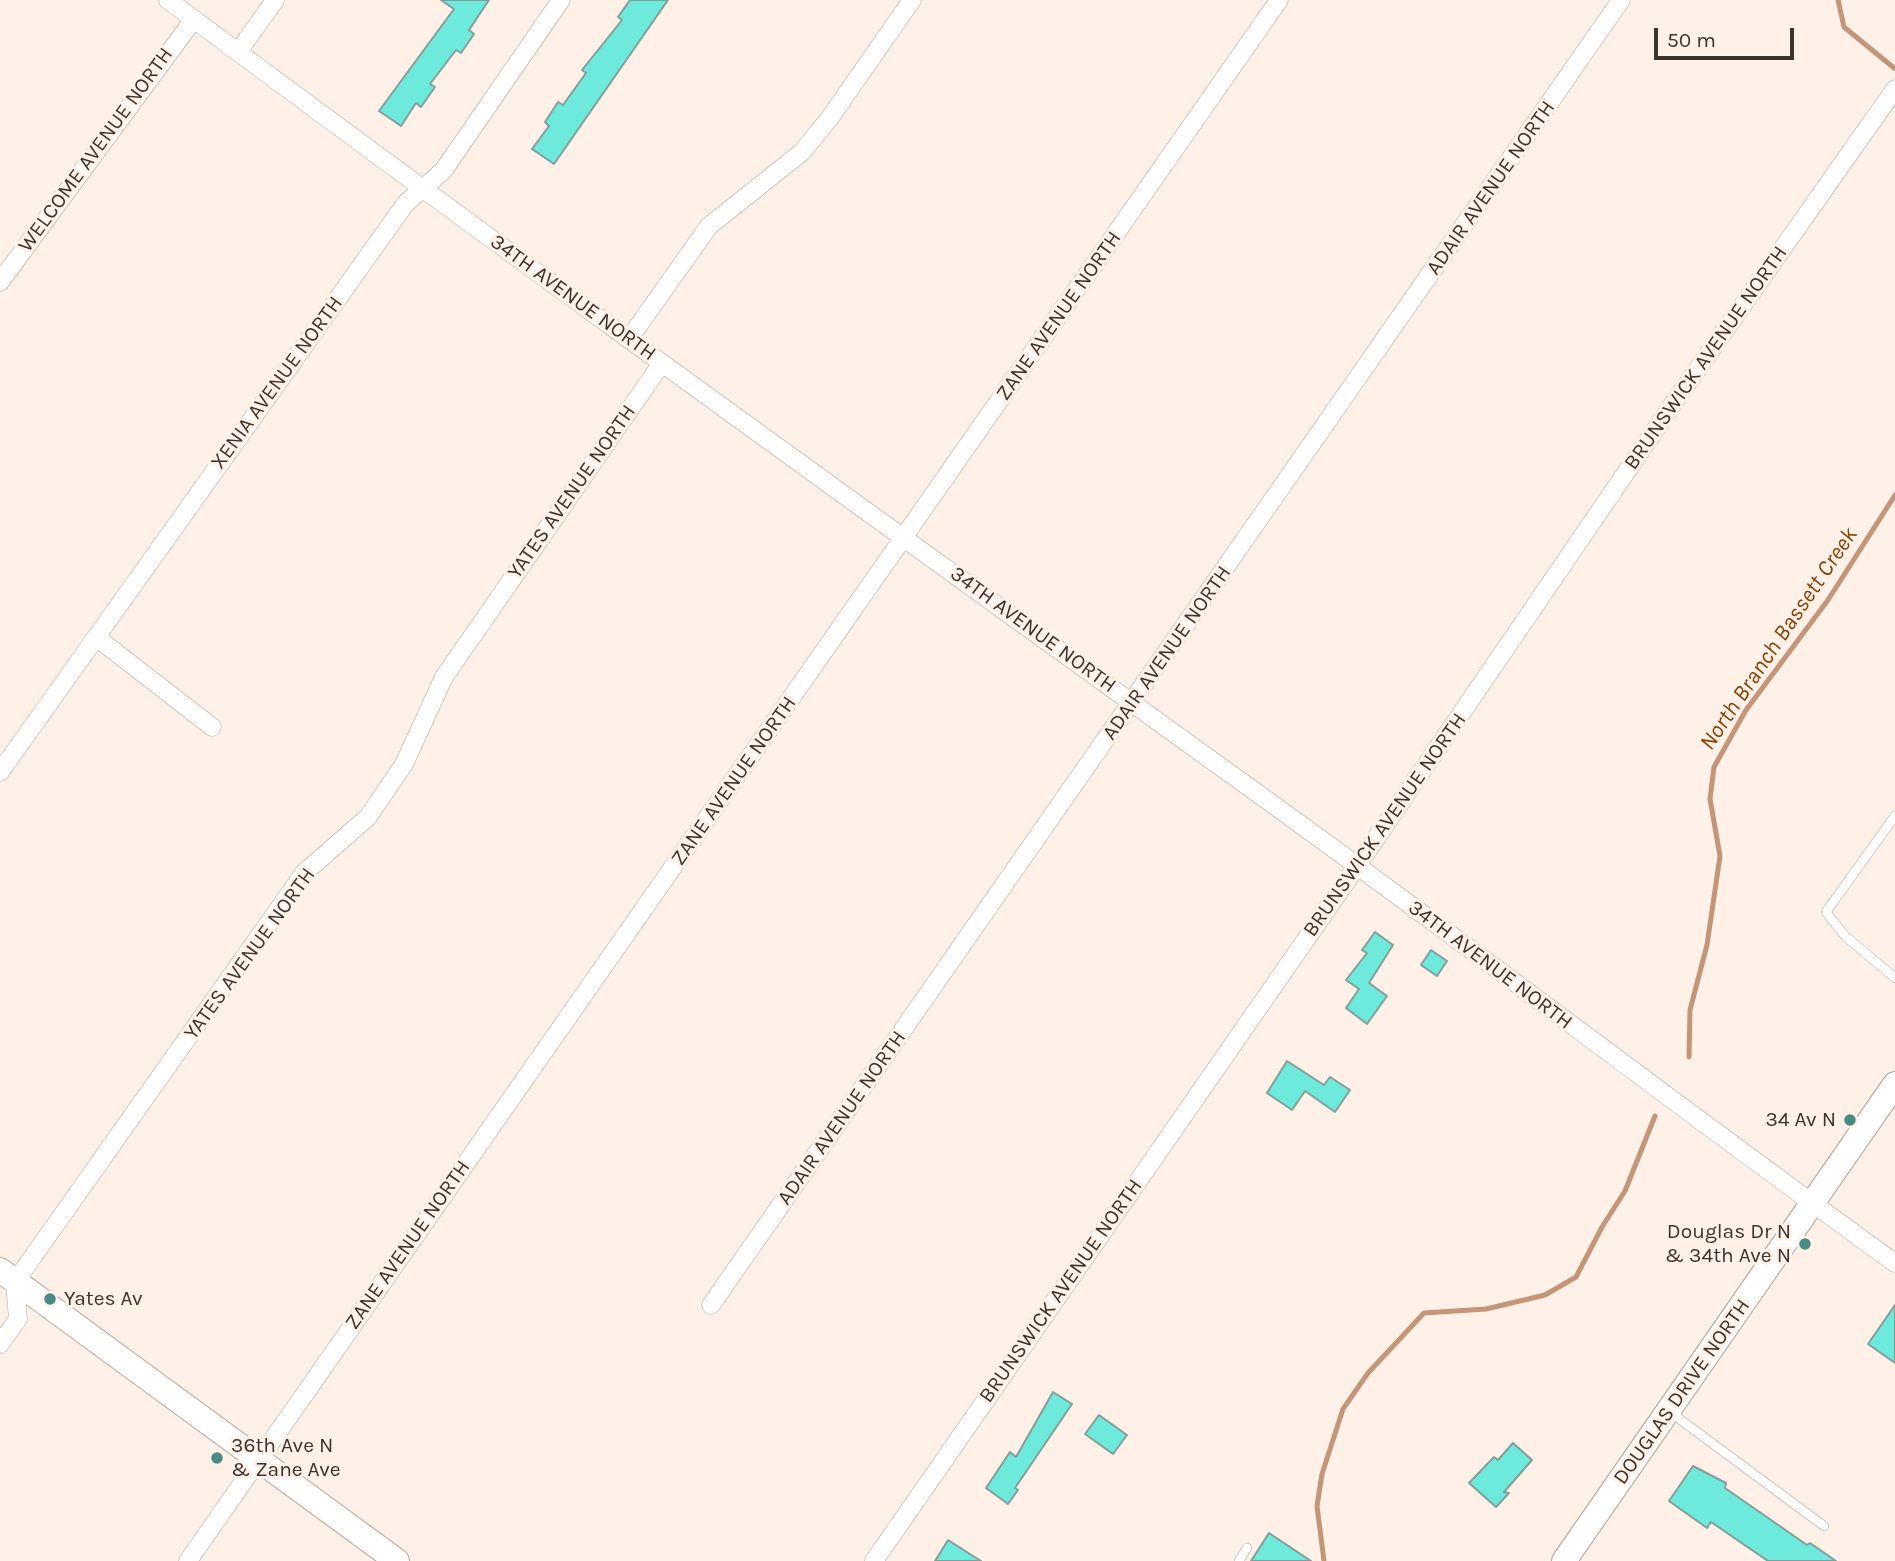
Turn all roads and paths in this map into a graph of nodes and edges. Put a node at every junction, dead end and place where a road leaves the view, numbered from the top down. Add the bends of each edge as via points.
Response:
1 (168, 0) edge
2 (275, 0) edge
3 (561, 0) edge
4 (912, 0) edge
5 (1279, 0) edge
6 (1621, 0) edge
7 (194, 19) junction
8 (238, 52) junction
9 (1895, 89) edge
10 (424, 189) junction
11 (0, 282) edge
12 (629, 339) junction
13 (662, 363) junction
14 (906, 537) junction
15 (96, 637) junction
16 (1133, 703) junction
17 (212, 727) dead end
18 (0, 772) edge
19 (1895, 816) edge
20 (1357, 866) junction
21 (1895, 978) edge
22 (1895, 1084) edge
23 (1812, 1204) junction
24 (1895, 1263) edge
25 (8, 1276) edge
26 (711, 1305) dead end
27 (0, 1344) edge
28 (1668, 1411) junction
29 (259, 1460) junction
30 (1824, 1526) dead end
31 (1247, 1548) dead end
32 (1569, 1559) edge
33 (188, 1561) edge
34 (397, 1561) edge
35 (874, 1561) edge
36 (1239, 1561) edge

1 - 7 street, 34TH AVENUE NORTH
2 - 8 street
3 - 10 street, XENIA AVENUE NORTH via 443,171
4 - 12 street via 802,152 709,226
5 - 14 street, ZANE AVENUE NORTH
6 - 16 street, ADAIR AVENUE NORTH
7 - 8 street, 34TH AVENUE NORTH
7 - 11 street, WELCOME AVENUE NORTH
8 - 10 street, 34TH AVENUE NORTH
9 - 20 street, BRUNSWICK AVENUE NORTH
10 - 12 street, 34TH AVENUE NORTH
10 - 15 street, XENIA AVENUE NORTH via 406,203
12 - 13 street, 34TH AVENUE NORTH
13 - 14 street, 34TH AVENUE NORTH
13 - 25 street, YATES AVENUE NORTH via 444,677 404,764 369,817 304,873
14 - 16 street, 34TH AVENUE NORTH
14 - 29 street, ZANE AVENUE NORTH
15 - 17 street
15 - 18 street, XENIA AVENUE NORTH
16 - 20 street, 34TH AVENUE NORTH
16 - 26 street, ADAIR AVENUE NORTH
19 - 21 lane via 1826,912 1845,936
20 - 23 street, 34TH AVENUE NORTH
20 - 35 street, BRUNSWICK AVENUE NORTH
22 - 23 street, DOUGLAS DRIVE NORTH
23 - 24 street, 34TH AVENUE NORTH
23 - 28 street, DOUGLAS DRIVE NORTH
25 - 27 street via 18,1319
25 - 29 street
28 - 30 lane
28 - 32 street, DOUGLAS DRIVE NORTH
29 - 33 street, ZANE AVENUE NORTH
29 - 34 street
31 - 36 lane

